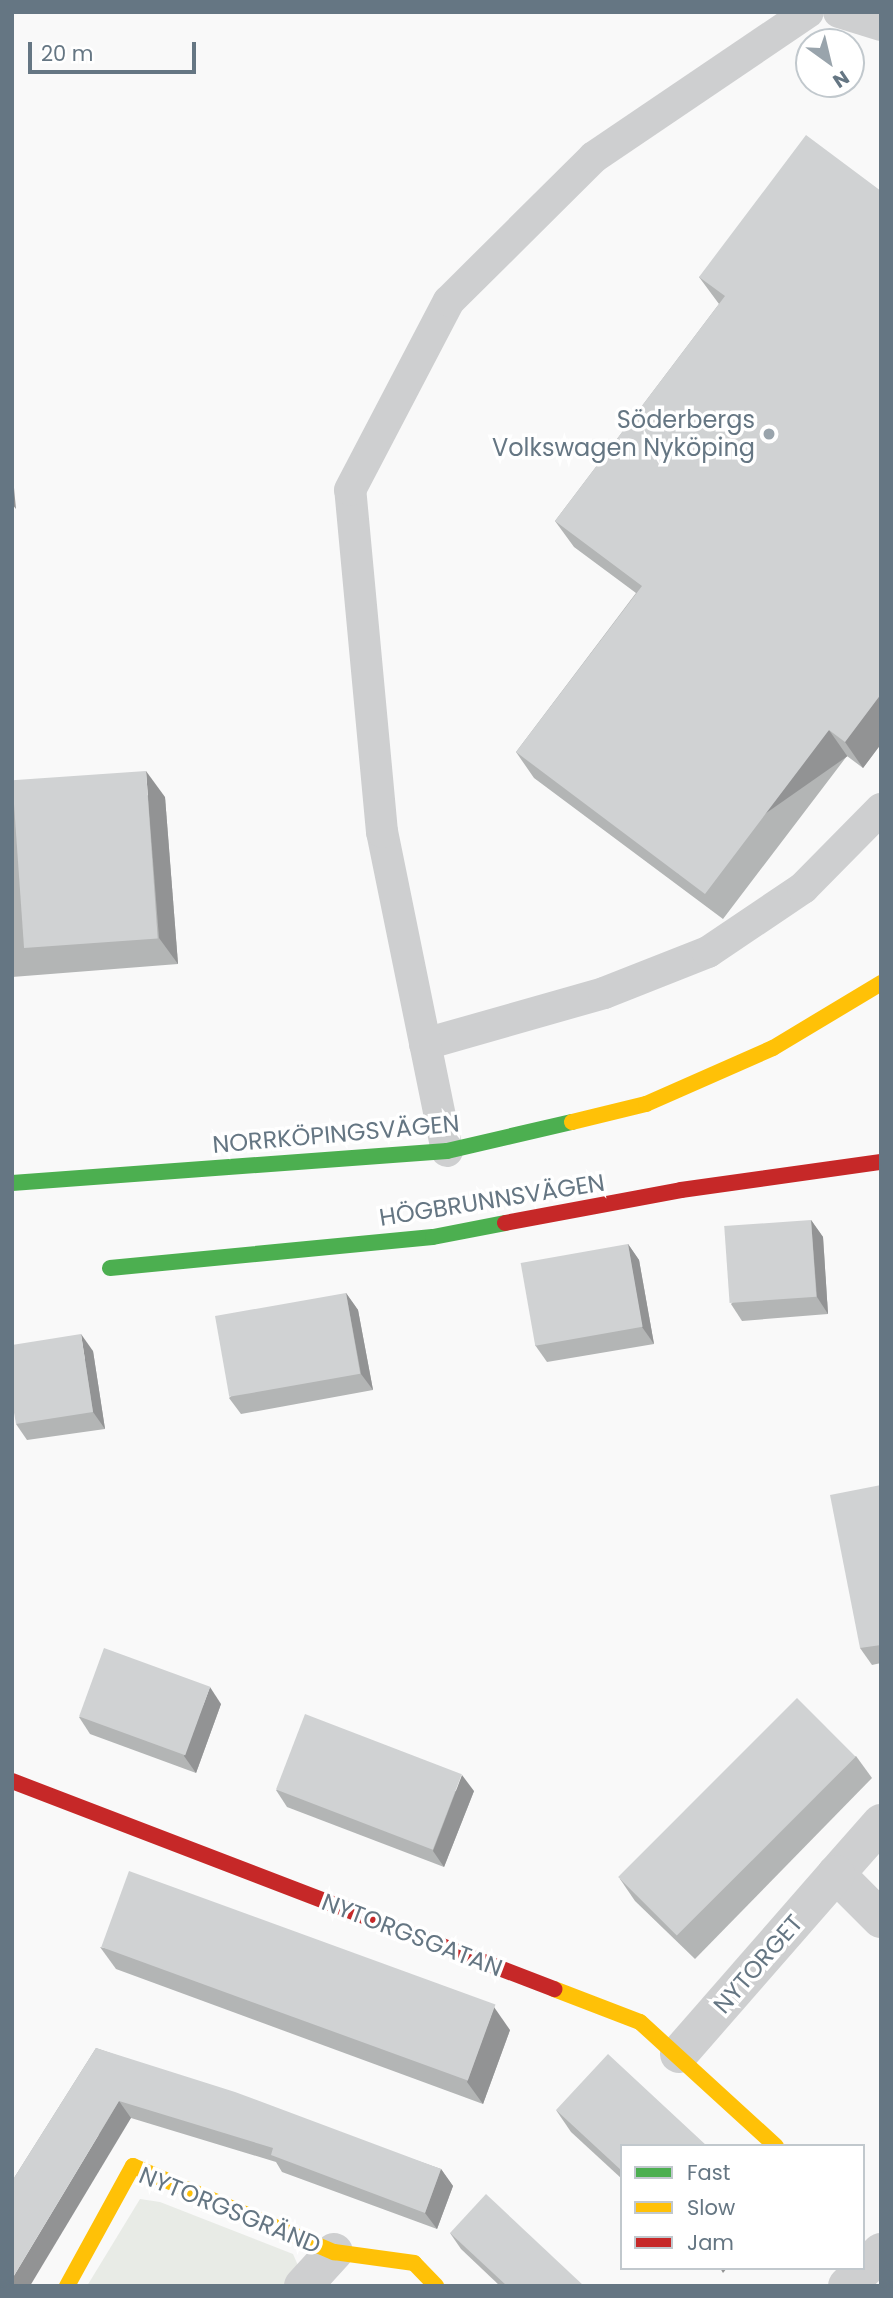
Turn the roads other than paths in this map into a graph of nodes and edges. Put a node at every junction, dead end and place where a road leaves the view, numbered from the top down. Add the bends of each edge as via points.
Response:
1 (808, 12) edge
2 (839, 12) edge
3 (881, 25) edge
4 (881, 809) edge
5 (881, 983) edge
6 (425, 1044) junction
7 (447, 1151) junction
8 (881, 1162) edge
9 (12, 1183) edge
10 (110, 1268) dead end
11 (12, 1781) edge
12 (881, 1823) edge
13 (836, 1874) junction
14 (881, 1919) edge
15 (679, 2054) junction
16 (774, 2144) edge
17 (865, 2230) edge
18 (881, 2245) edge
19 (334, 2252) junction
20 (881, 2252) edge
21 (865, 2268) edge
22 (863, 2270) edge
23 (67, 2286) edge
24 (303, 2286) edge
25 (436, 2286) edge
26 (847, 2286) edge

1 - 6 lane via 594,157 449,301 350,490 382,832
2 - 3 lane
4 - 6 lane via 803,888 708,952 604,993
5 - 7 street, NORRKÖPINGSVÄGEN via 773,1048 646,1104
6 - 7 lane
7 - 9 street, NORRKÖPINGSVÄGEN
8 - 10 street, HÖGBRUNNSVÄGEN via 681,1191 433,1237
11 - 15 street, NYTORGSGATAN via 640,2022
12 - 13 street, NYTORGET
13 - 14 street
13 - 15 street, NYTORGET
15 - 16 street, NYTORGSGATAN
17 - 18 street
19 - 23 street, NYTORGSGRÄND via 133,2166
19 - 24 street, NYTORGSGRÄND
19 - 25 street, NYTORGSGRÄND via 414,2263
20 - 21 street
22 - 26 street

